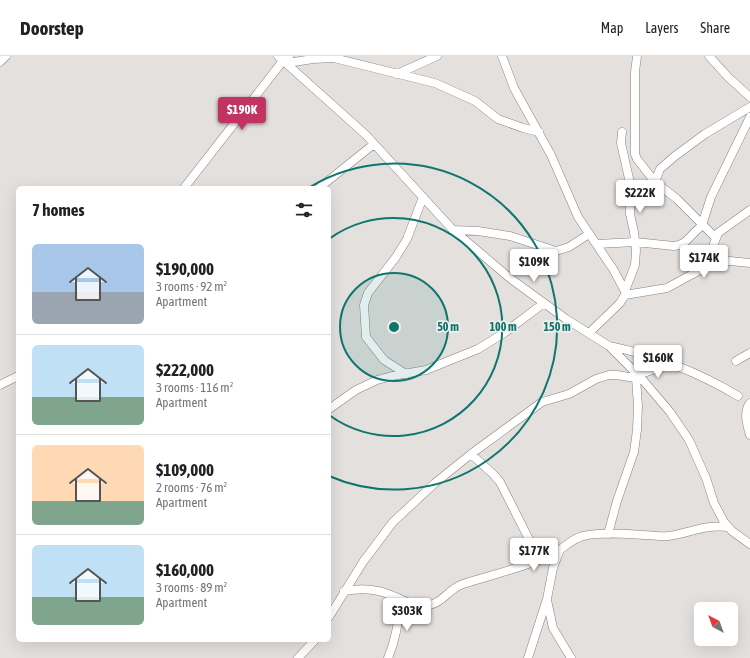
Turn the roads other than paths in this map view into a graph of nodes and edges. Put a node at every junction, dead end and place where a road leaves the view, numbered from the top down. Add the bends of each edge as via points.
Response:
1 (6, 56) edge
2 (437, 56) edge
3 (502, 56) edge
4 (636, 56) edge
5 (709, 56) edge
6 (284, 59) edge
7 (0, 62) edge
8 (397, 74) junction
9 (750, 97) edge
10 (750, 107) edge
11 (750, 117) edge
12 (539, 132) junction
13 (622, 132) dead end
14 (374, 144) junction
15 (655, 182) junction
16 (186, 186) edge
17 (322, 186) edge
18 (423, 198) junction
19 (750, 210) edge
20 (702, 225) junction
21 (453, 230) junction
22 (589, 234) junction
23 (716, 238) junction
24 (634, 242) junction
25 (597, 244) junction
26 (750, 263) edge
27 (705, 266) junction
28 (625, 293) junction
29 (544, 303) junction
30 (589, 333) junction
31 (609, 346) junction
32 (750, 353) edge
33 (736, 361) dead end
34 (672, 364) junction
35 (406, 374) junction
36 (16, 377) edge
37 (638, 377) junction
38 (0, 385) edge
39 (738, 396) dead end
40 (750, 403) edge
41 (331, 408) edge
42 (750, 435) edge
43 (471, 454) junction
44 (728, 526) junction
45 (608, 534) junction
46 (750, 544) edge
47 (559, 552) junction
48 (539, 559) junction
49 (344, 591) junction
50 (547, 599) junction
51 (401, 600) junction
52 (331, 614) edge
53 (314, 642) edge
54 (298, 658) edge
55 (388, 658) edge
56 (528, 658) edge
57 (571, 658) edge

1 - 7 street
2 - 8 street
3 - 12 street via 514,88
4 - 15 street via 635,154
5 - 9 street
6 - 8 street via 334,58
6 - 14 street
6 - 16 street
8 - 12 street via 435,83 475,101 498,119
10 - 15 street via 705,134 675,156 660,169
11 - 20 street via 711,197
12 - 22 street via 578,217
13 - 24 street via 621,143 630,183 630,214
14 - 17 street
14 - 18 street
15 - 20 street via 677,198
18 - 21 street
18 - 35 street via 407,239 368,293 364,305 366,337 384,360
19 - 23 street via 718,233
20 - 23 street
20 - 24 street via 693,236 679,246
21 - 22 street via 510,236 556,251 569,247
21 - 29 street
22 - 25 street
23 - 27 street
24 - 25 street
24 - 28 street via 635,265
25 - 28 street
26 - 27 street via 730,261
27 - 28 street via 667,288
28 - 30 street via 620,303
29 - 30 street
29 - 35 street via 478,349 426,370
30 - 31 street
31 - 34 street via 638,352
31 - 37 street
32 - 33 street
34 - 37 street
34 - 39 street via 715,382
35 - 41 street via 377,380 356,390
36 - 38 street
37 - 43 street via 609,375 569,394 542,402
37 - 44 street via 670,412 689,440 720,515
37 - 45 street via 634,452
40 - 42 street via 746,410 746,421
43 - 48 street via 500,482
43 - 49 street via 393,522
44 - 45 street via 708,526 661,536
44 - 46 street
45 - 47 street via 578,538
47 - 48 street
47 - 50 street
48 - 51 street via 500,574 457,586 431,604 421,606
49 - 51 street via 378,591
49 - 52 street
50 - 56 street
50 - 57 street via 553,628
51 - 55 street via 399,622
53 - 54 street

